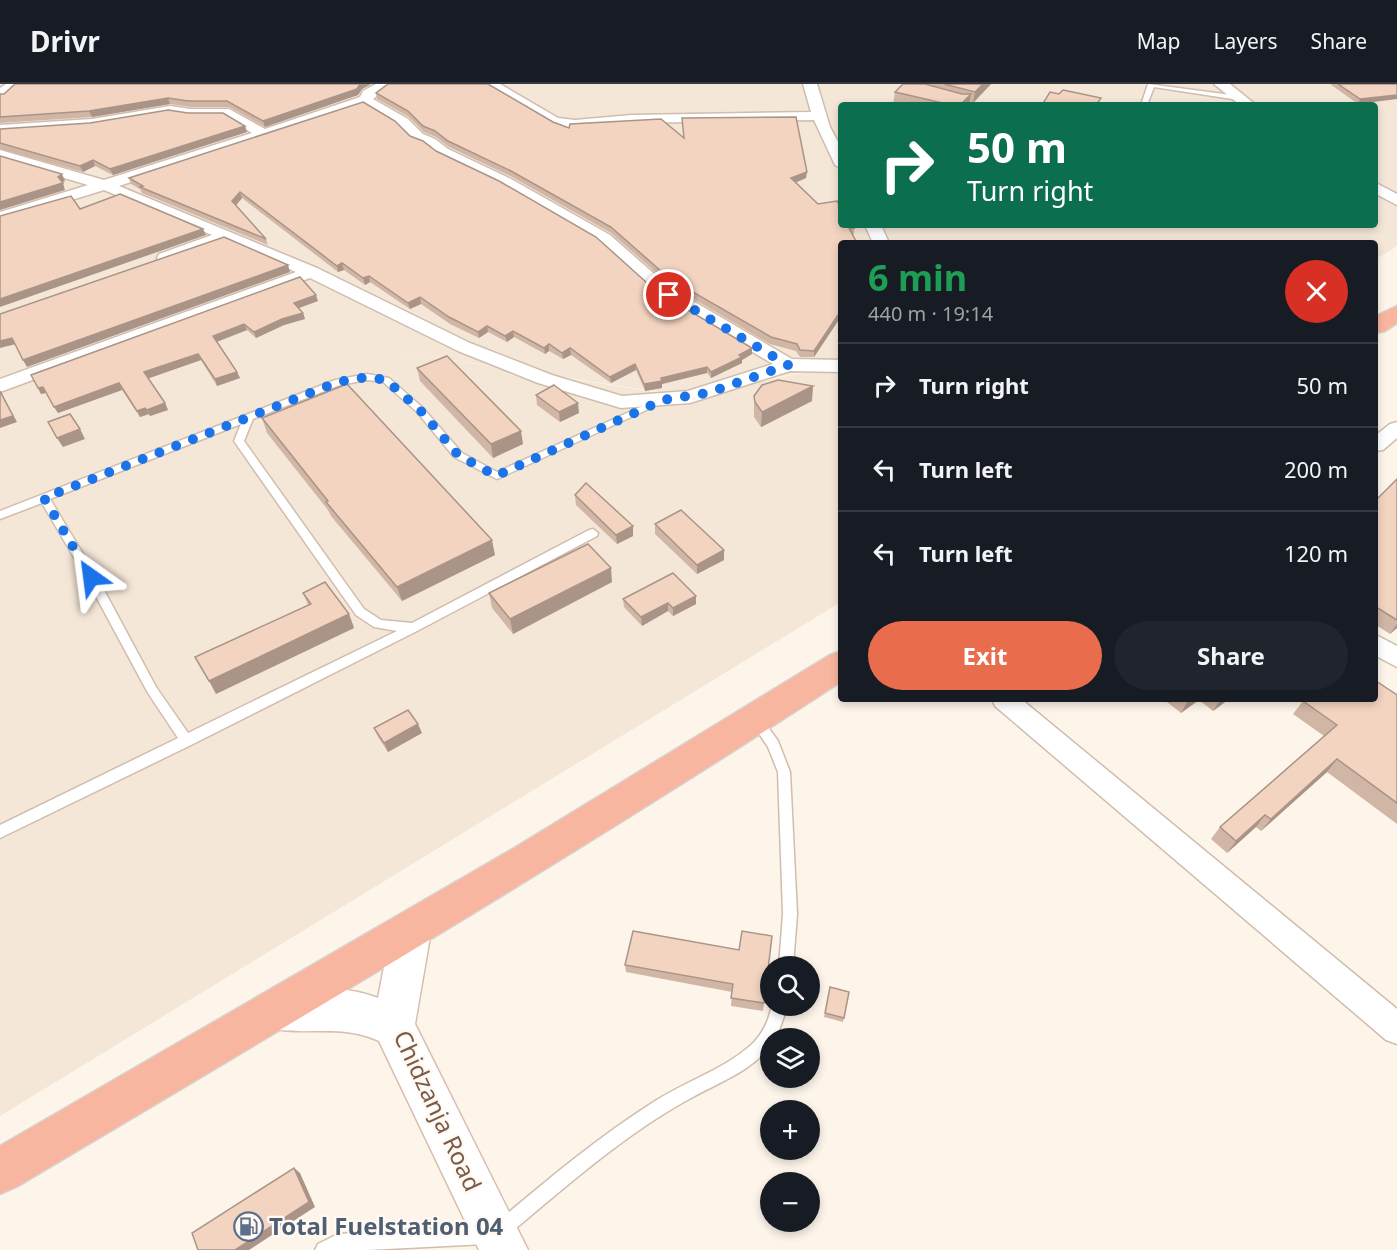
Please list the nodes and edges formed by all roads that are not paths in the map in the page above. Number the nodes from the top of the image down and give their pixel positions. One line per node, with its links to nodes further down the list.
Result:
1 (14, 84): 6 (street)
2 (386, 84): 7 (street)
3 (490, 84): 10 (street)
4 (810, 84): 10 (street)
5 (1221, 84): 8 (street)
6 (0, 95)
7 (366, 100): 12 (street); 24 (street)
8 (1244, 101): 9 (lane)
9 (1145, 102)
10 (819, 116): 14 (street)
11 (0, 129): 12 (street)
12 (263, 134): 15 (street)
13 (0, 154): 15 (street)
14 (838, 156)
15 (103, 185): 18 (street); 19 (street)
16 (1378, 189): 17 (street)
17 (1397, 200)
18 (0, 217)
19 (227, 235): 20 (street); 21 (street)
20 (145, 265)
21 (311, 272): 26 (street); 27 (street)
22 (1397, 312): 23 (highway)
23 (1378, 325)
24 (788, 365): 25 (street); 27 (street)
25 (838, 366)
26 (0, 386)
27 (663, 400): 28 (lane)
28 (249, 416): 31 (lane); 34 (lane)
29 (1397, 428): 30 (street)
30 (1378, 443)
31 (44, 498): 32 (lane); 40 (lane)
32 (0, 515)
33 (593, 533): 34 (lane)
34 (413, 628): 40 (lane)
35 (1378, 645): 36 (street)
36 (1397, 658)
37 (838, 667): 39 (highway)
38 (1008, 702): 47 (street)
39 (756, 720): 42 (highway); 43 (lane)
40 (187, 741): 41 (lane)
41 (0, 832)
42 (411, 931): 44 (highway); 46 (street, Chidzanja Road)
43 (787, 956)
44 (274, 1010): 46 (street); 48 (highway)
45 (778, 1016): 49 (lane)
46 (394, 1026): 49 (street, Chidzanja Road)
47 (1397, 1029)
48 (0, 1171)
49 (500, 1242): 50 (lane)
50 (324, 1250)

